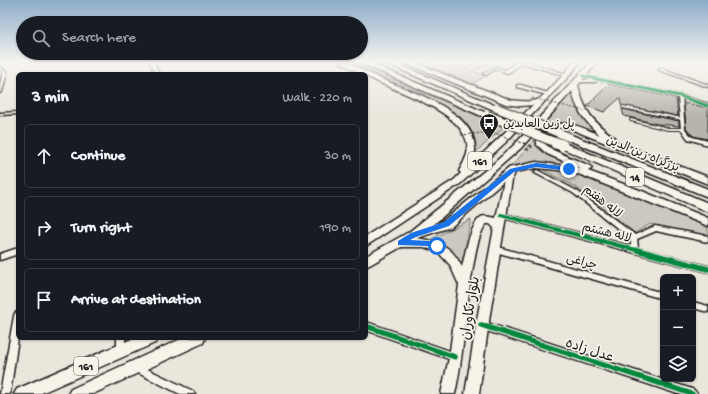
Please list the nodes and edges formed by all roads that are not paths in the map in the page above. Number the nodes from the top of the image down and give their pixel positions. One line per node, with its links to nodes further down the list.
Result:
1 (4, 80): 12 (street)
2 (382, 80): 31 (main road)
3 (405, 80): 34 (highway, بزرگراه زین الدین / 14, bridge)
4 (430, 80): 33 (highway, بزرگراه زین الدین / 14, bridge)
5 (453, 80): 16 (main road)
6 (562, 80): 13 (main road, 161)
7 (692, 80): 11 (street)
8 (578, 81): 9 (street); 9 (street); 24 (main road, 161); 27 (main road)
9 (605, 81): 14 (street)
10 (519, 86): 13 (street)
11 (708, 86)
12 (0, 92)
13 (549, 94): 15 (main road, 161)
14 (680, 96): 17 (street); 22 (street)
15 (536, 100): 16 (main road); 19 (main road, 161)
16 (520, 104): 19 (main road)
17 (708, 106)
18 (623, 107): 22 (lane)
19 (531, 112): 24 (main road); 31 (main road, 161)
20 (16, 113): 21 (street)
21 (0, 114)
22 (682, 119): 25 (street)
23 (631, 120): 25 (lane)
24 (540, 122): 38 (main road, 161)
25 (682, 129): 26 (street)
26 (708, 143)
27 (621, 146): 30 (main road); 32 (main road)
28 (512, 170): 32 (main road); 35 (main road, بلوار تکاوران); 38 (main road)
29 (536, 172): 40 (street, لاله هفتم)
30 (708, 181)
31 (457, 182): 39 (main road, 161)
32 (634, 191): 36 (main road)
33 (708, 193)
34 (708, 208)
35 (502, 215): 37 (main road, بلوار تکاوران); 44 (street, لاله هشتم)
36 (708, 222)
37 (499, 227): 43 (main road, بلوار تکاوران); 49 (main road, بلوار تکاوران)
38 (413, 235): 42 (main road, 161)
39 (368, 238)
40 (634, 238): 41 (street); 44 (street)
41 (708, 239)
42 (400, 243): 47 (main road, 161); 49 (main road)
43 (494, 249): 50 (street, چراغی); 53 (main road, بلوار تکاوران)
44 (635, 250): 48 (street, لاله هشتم)
45 (16, 252): 46 (street)
46 (0, 257)
47 (368, 261)
48 (708, 269)
49 (464, 286): 59 (main road, بلوار تکاوران)
50 (660, 295)
51 (696, 306): 52 (street)
52 (708, 309)
53 (481, 325): 61 (street, عدل زاده); 67 (main road, بلوار تکاوران)
54 (368, 327): 59 (street)
55 (16, 328): 62 (street)
56 (140, 340): 58 (main road, 161)
57 (193, 340): 60 (main road, 161)
58 (121, 344): 63 (main road, 161)
59 (456, 357): 66 (main road, بلوار تکاوران)
60 (134, 366): 64 (main road, 161); 65 (street)
61 (676, 391): 68 (street, عدل زاده)
62 (5, 394)
63 (22, 394)
64 (76, 394)
65 (190, 394)
66 (448, 394)
67 (472, 394)
68 (692, 394)

